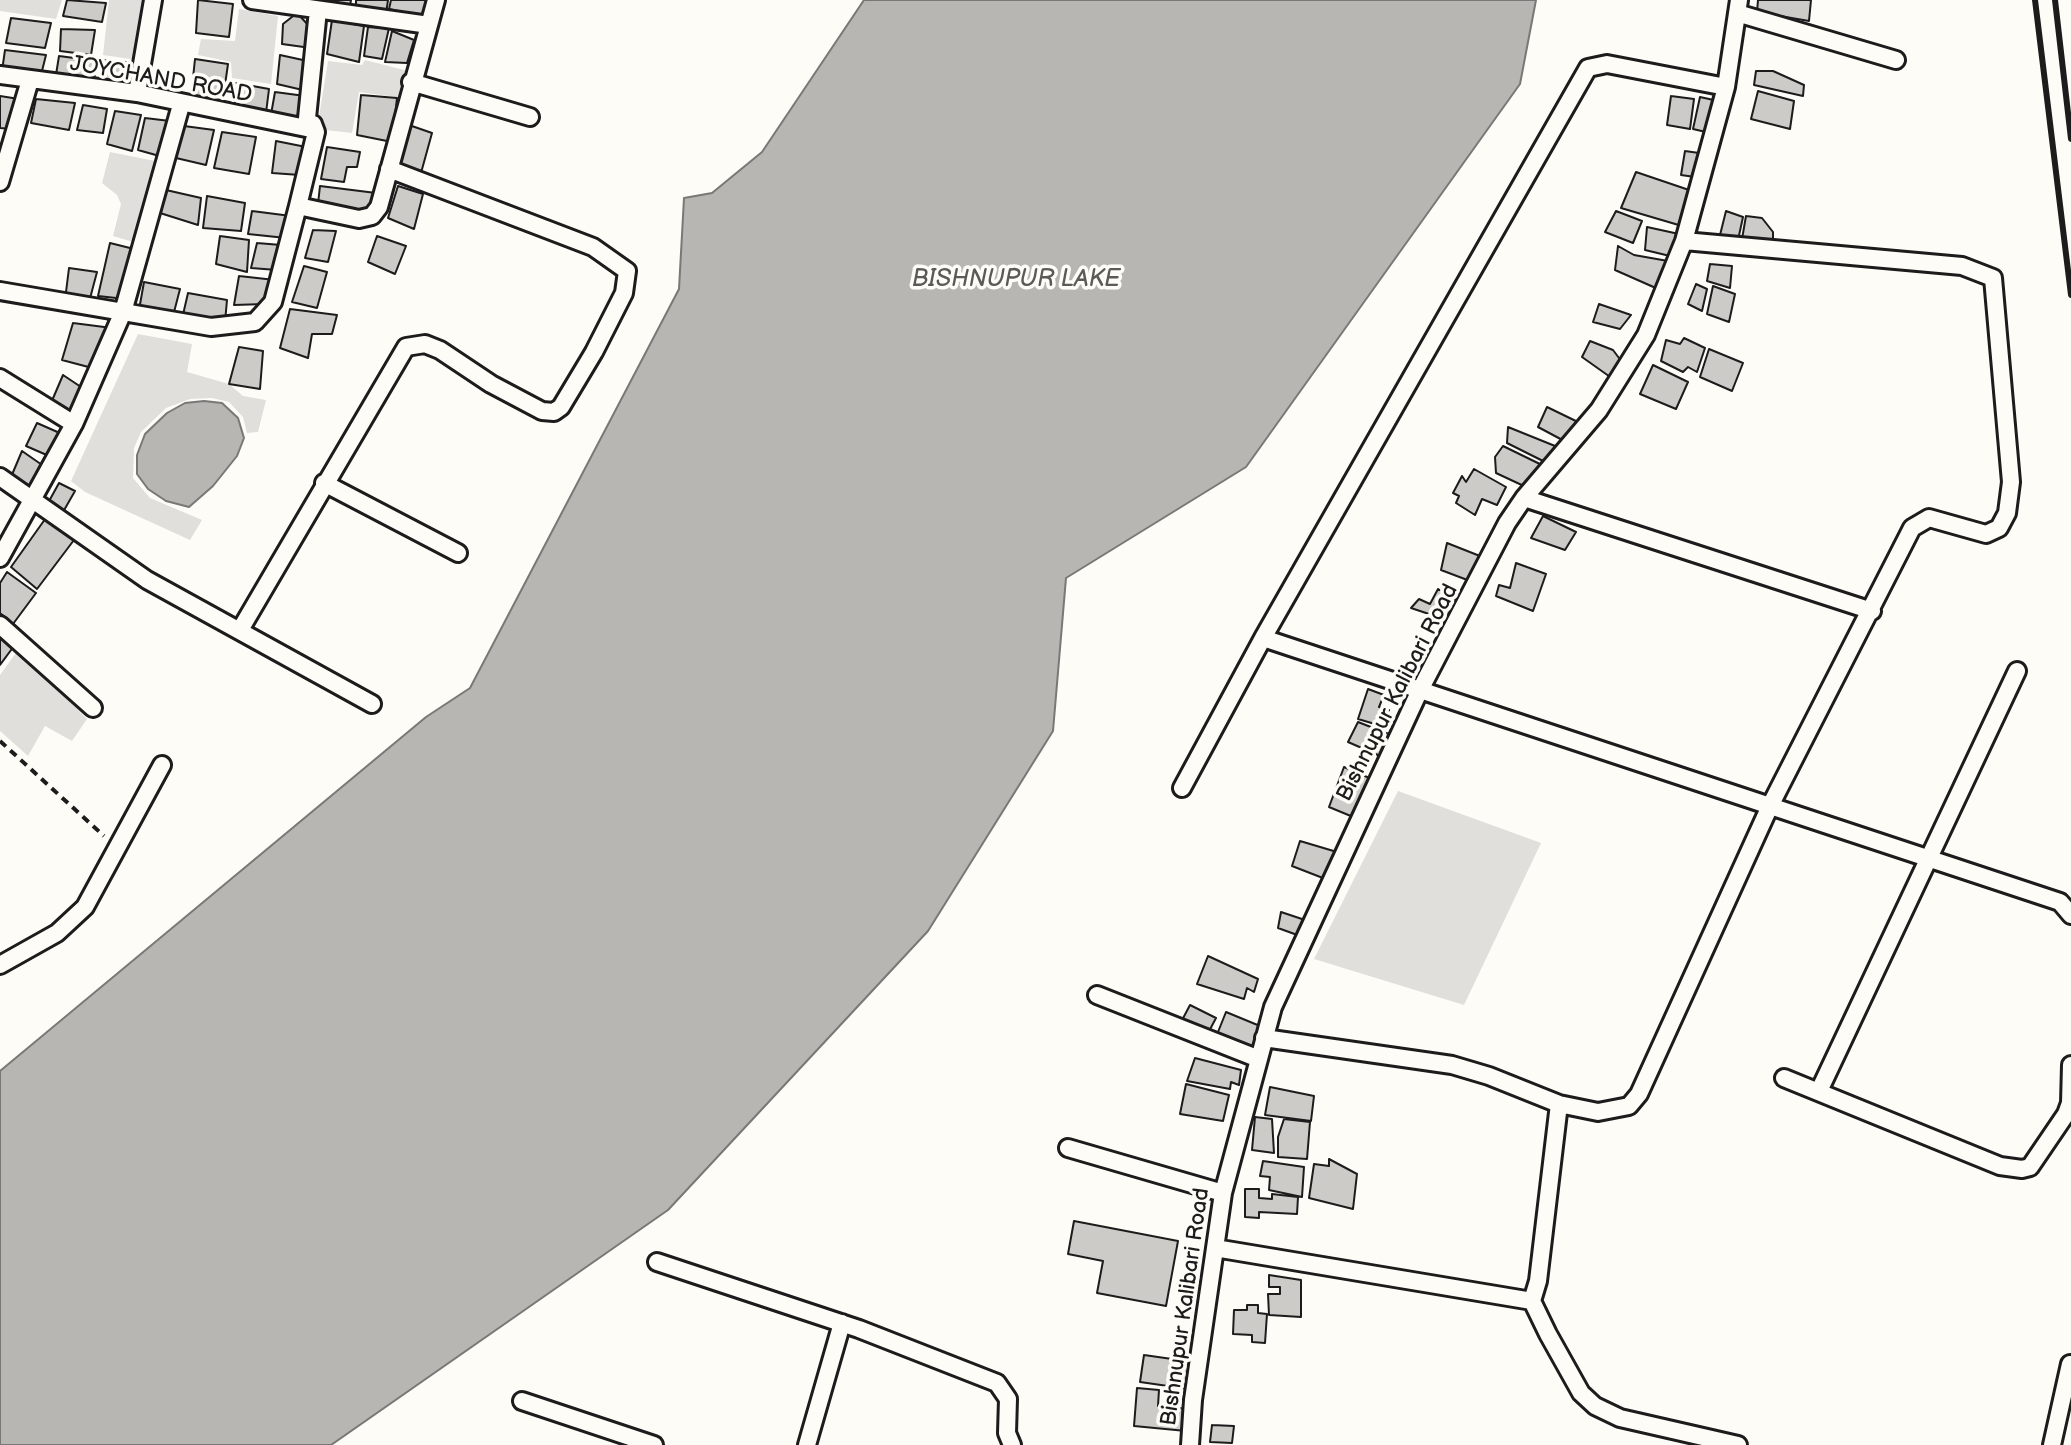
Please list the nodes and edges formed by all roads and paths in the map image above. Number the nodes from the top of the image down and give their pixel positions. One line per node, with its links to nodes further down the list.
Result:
1 (153, 0): 12 (street)
2 (252, 0): 4 (street)
3 (436, 0): 6 (street)
4 (308, 6): 6 (street); 15 (street)
5 (1738, 6): 7 (street); 11 (street, Bishnupur Kalibari Road)
6 (429, 25): 10 (street)
7 (1896, 60)
8 (0, 75): 9 (street, JOYCHAND ROAD)
9 (30, 80): 12 (street, JOYCHAND ROAD); 17 (street)
10 (411, 82): 14 (street); 16 (street)
11 (1726, 87): 19 (street, Bishnupur Kalibari Road); 33 (street)
12 (137, 93): 13 (street, JOYCHAND ROAD)
13 (181, 105): 15 (street, JOYCHAND ROAD); 21 (street)
14 (530, 117)
15 (310, 126): 18 (street)
16 (389, 169): 18 (street); 25 (street)
17 (0, 182)
18 (298, 206): 21 (street)
19 (1684, 241): 27 (street, Bishnupur Kalibari Road); 30 (street)
20 (0, 291): 21 (street)
21 (123, 312): 23 (street)
22 (0, 378): 23 (street)
23 (74, 424): 26 (street)
24 (0, 477): 26 (street)
25 (324, 483): 28 (street); 32 (street)
26 (33, 498): 29 (street); 32 (street)
27 (1524, 498): 30 (street); 35 (street, Bishnupur Kalibari Road)
28 (458, 553)
29 (0, 558)
30 (1872, 611): 41 (street)
31 (0, 625): 37 (street)
32 (240, 630): 36 (street)
33 (1263, 638): 35 (street); 40 (street)
34 (2017, 671): 43 (street)
35 (1419, 692): 41 (street); 47 (street, Bishnupur Kalibari Road)
36 (372, 704)
37 (93, 708)
38 (0, 741): 42 (path)
39 (162, 765): 42 (street)
40 (1182, 788)
41 (1770, 806): 43 (street); 52 (street)
42 (120, 848): 45 (street)
43 (1928, 860): 44 (street); 51 (street)
44 (2071, 915)
45 (0, 965)
46 (1097, 995): 48 (street)
47 (1264, 1038): 48 (street, Bishnupur Kalibari Road); 52 (street)
48 (1259, 1059): 54 (street, Bishnupur Kalibari Road)
49 (2071, 1065): 51 (street)
50 (1784, 1078): 51 (street)
51 (1819, 1091)
52 (1559, 1104): 57 (street)
53 (1068, 1148): 54 (street)
54 (1223, 1193): 55 (street, Bishnupur Kalibari Road)
55 (1215, 1248): 57 (street); 64 (street, Bishnupur Kalibari Road)
56 (657, 1262): 58 (street)
57 (1532, 1301): 65 (street)
58 (842, 1323): 62 (street); 63 (street)
59 (2070, 1364): 66 (street)
60 (522, 1401): 61 (street)
61 (654, 1445)
62 (807, 1445)
63 (1012, 1445)
64 (1190, 1445)
65 (1738, 1445)
66 (2052, 1445)

